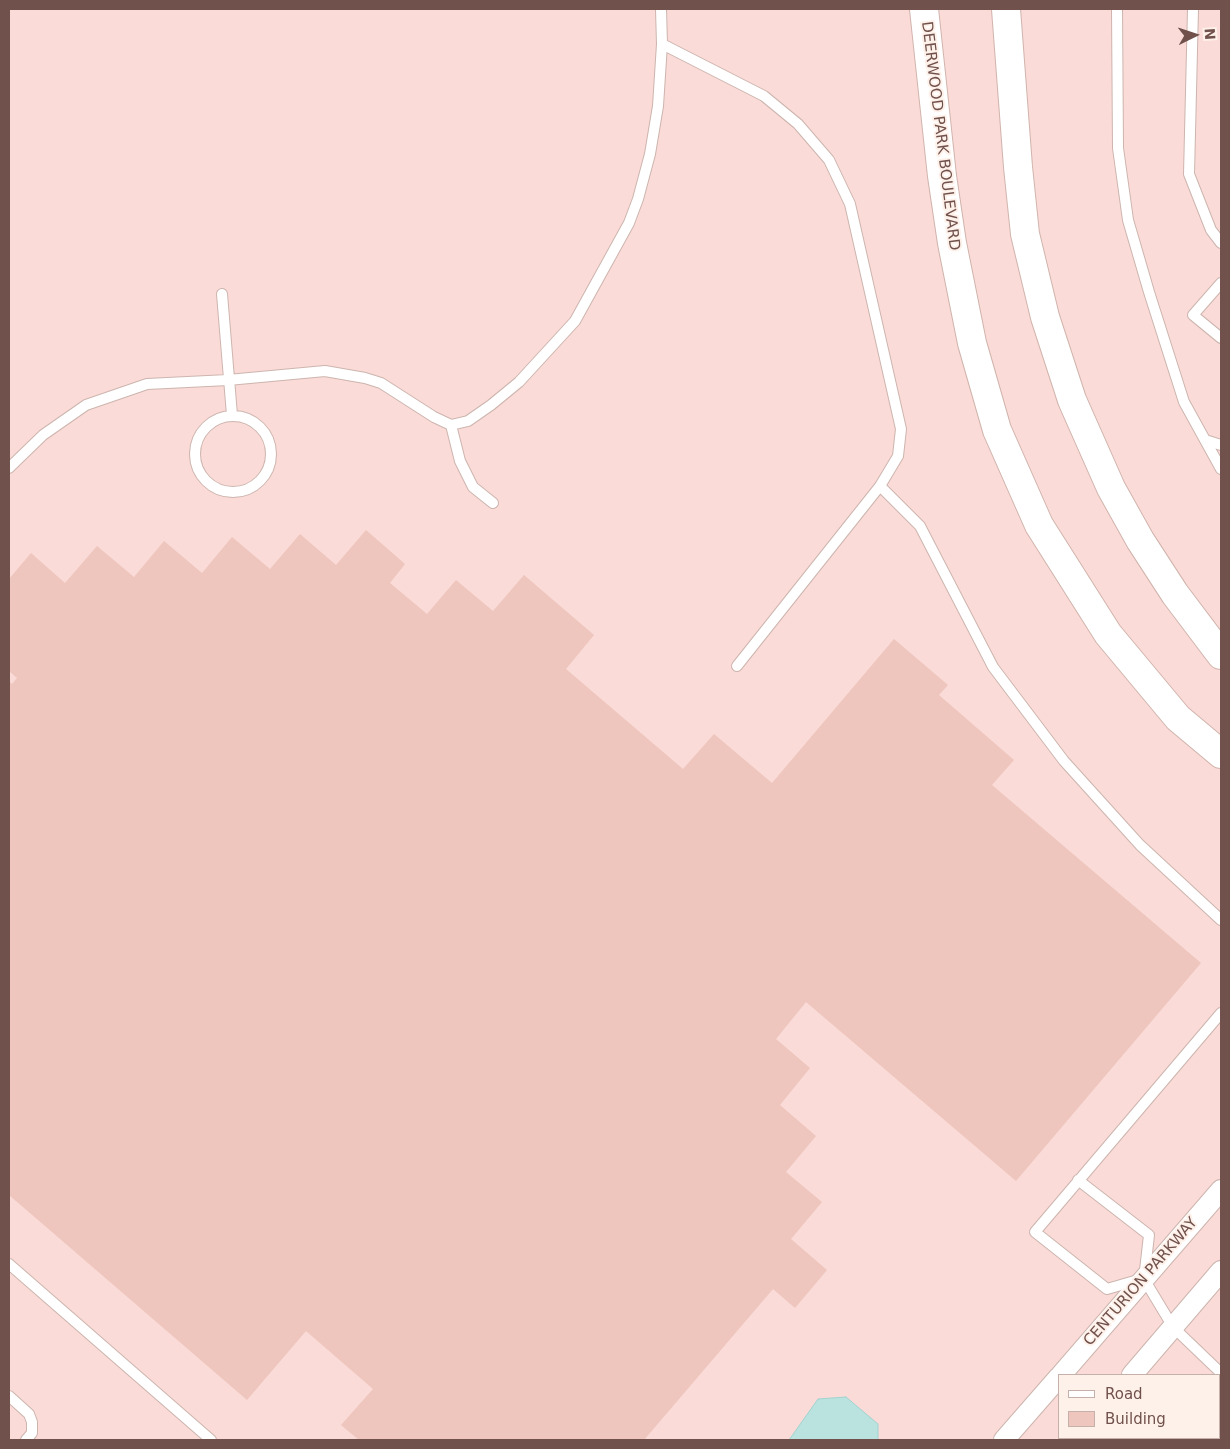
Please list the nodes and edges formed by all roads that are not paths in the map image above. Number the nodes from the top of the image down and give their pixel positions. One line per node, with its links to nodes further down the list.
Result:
1 (661, 9): 6 (lane)
2 (1006, 9): 20 (main road)
3 (1117, 9): 14 (lane)
4 (1193, 9): 7 (lane)
5 (923, 10): 22 (main road, DEERWOOD PARK BOULEVARD)
6 (662, 44): 13 (lane); 18 (lane)
7 (1221, 244)
8 (1221, 283): 10 (lane)
9 (222, 294): 11 (lane)
10 (1221, 338)
11 (228, 380): 12 (lane); 13 (lane); 16 (lane)
12 (232, 415): 12 (lane)
13 (451, 425): 19 (lane)
14 (1205, 440): 15 (lane); 17 (lane)
15 (1221, 444)
16 (9, 468)
17 (1221, 469)
18 (880, 486): 21 (lane); 23 (lane)
19 (493, 503)
20 (1221, 655)
21 (737, 666)
22 (1221, 754)
23 (1221, 920)
24 (1221, 1013): 25 (lane)
25 (1078, 1180): 29 (lane); 29 (lane)
26 (1221, 1190): 29 (street, CENTURION PARKWAY)
27 (9, 1264): 37 (lane)
28 (1221, 1271): 30 (street)
29 (1144, 1279): 30 (lane); 32 (street, CENTURION PARKWAY)
30 (1173, 1327): 31 (lane); 33 (street)
31 (1221, 1373)
32 (1062, 1374)
33 (1133, 1374)
34 (1058, 1378): 38 (street, CENTURION PARKWAY)
35 (9, 1396): 36 (lane)
36 (26, 1440)
37 (211, 1440)
38 (1004, 1440)

